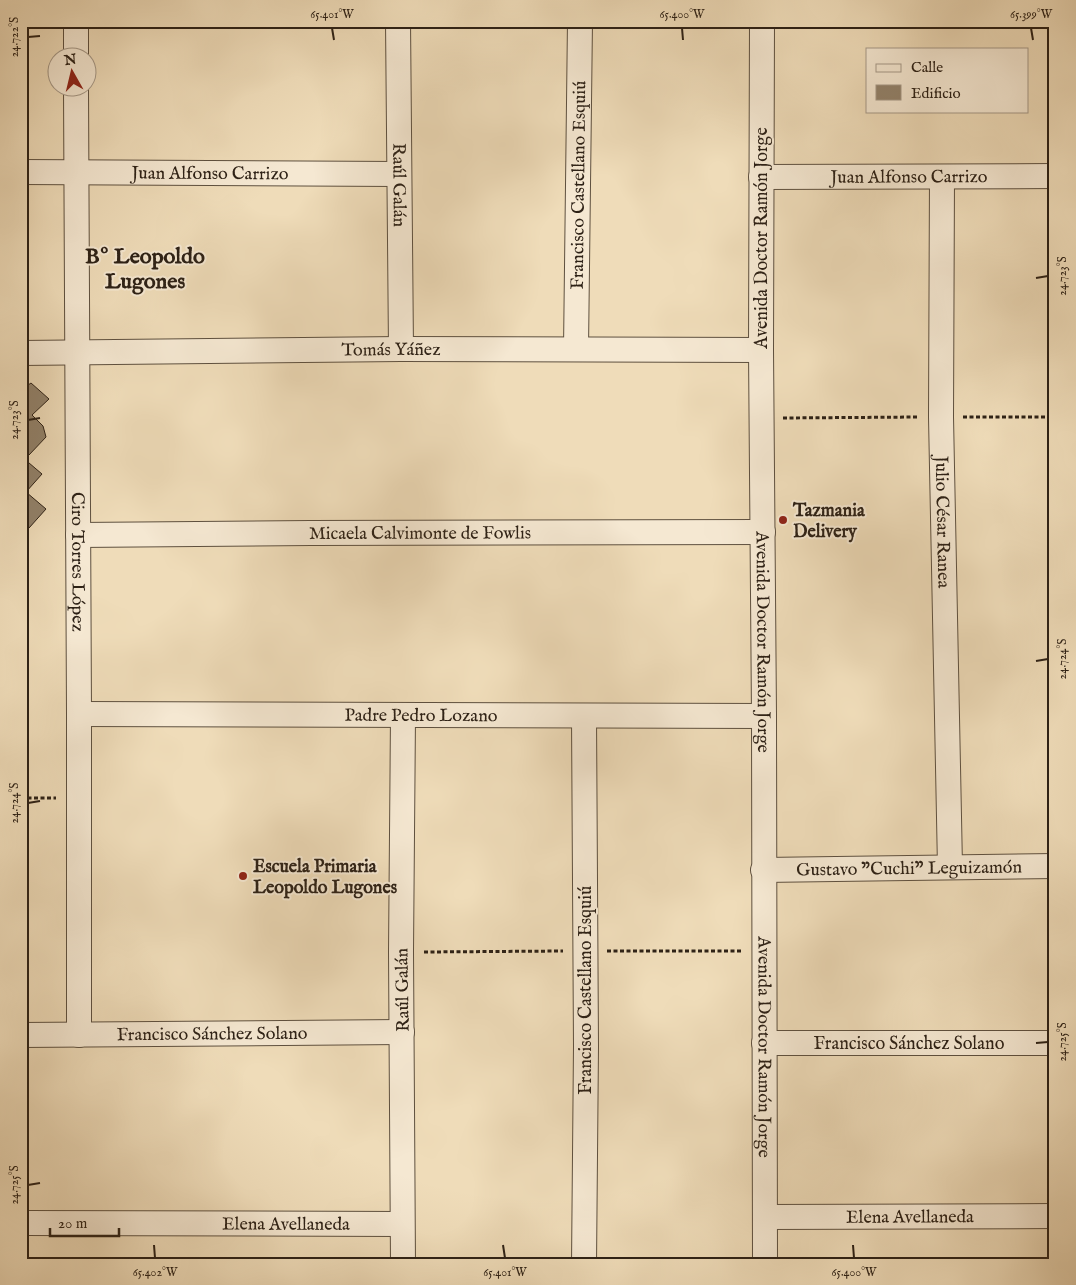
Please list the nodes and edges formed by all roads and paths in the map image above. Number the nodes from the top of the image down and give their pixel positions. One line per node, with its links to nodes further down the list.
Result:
1 (76, 21): 5 (street)
2 (398, 21): 9 (street, Raúl Galán)
3 (580, 21): 14 (street, Francisco Castellano Esquiú)
4 (762, 21): 11 (street, Avenida Doctor Ramón Jorge)
5 (76, 48)
6 (76, 98): 8 (street, Ciro Torres López)
7 (21, 172): 8 (street, Juan Alfonso Carrizo)
8 (76, 172): 9 (street, Juan Alfonso Carrizo); 16 (street, Ciro Torres López)
9 (398, 174): 13 (street, Raúl Galán)
10 (1055, 176): 12 (street, Juan Alfonso Carrizo)
11 (761, 177): 12 (street, Juan Alfonso Carrizo); 15 (street, Avenida Doctor Ramón Jorge)
12 (942, 177): 18 (street, Julio César Ranea)
13 (401, 349): 14 (street, Tomás Yáñez); 16 (street, Tomás Yáñez)
14 (576, 349): 15 (street, Tomás Yáñez)
15 (761, 350): 20 (street, Avenida Doctor Ramón Jorge)
16 (77, 352): 17 (street, Tomás Yáñez); 22 (street, Ciro Torres López)
17 (21, 353)
18 (941, 417): 19 (path); 20 (path); 30 (street, Julio César Ranea)
19 (1055, 417)
20 (762, 418): 21 (street, Avenida Doctor Ramón Jorge)
21 (762, 532): 22 (street, Micaela Calvimonte de Fowlis); 25 (street, Avenida Doctor Ramón Jorge)
22 (78, 535): 23 (street, Ciro Torres López)
23 (79, 714): 24 (street, Padre Pedro Lozano); 28 (street, Ciro Torres López)
24 (403, 716): 26 (street, Padre Pedro Lozano); 32 (street, Raúl Galán)
25 (764, 716): 26 (street, Padre Pedro Lozano); 31 (street, Avenida Doctor Ramón Jorge)
26 (584, 717): 42 (street, Francisco Castellano Esquiú)
27 (21, 798): 28 (path)
28 (79, 798): 34 (street, Ciro Torres López)
29 (1055, 866): 30 (street, Gustavo "Cuchi" Leguizamón)
30 (950, 867): 31 (street, Gustavo "Cuchi" Leguizamón)
31 (763, 870): 35 (street, Avenida Doctor Ramón Jorge)
32 (402, 1032): 34 (street, Francisco Sánchez Solano); 40 (street, Raúl Galán)
33 (21, 1035): 34 (street, Francisco Sánchez Solano)
34 (79, 1035)
35 (764, 1043): 36 (street, Francisco Sánchez Solano); 38 (street, Avenida Doctor Ramón Jorge)
36 (1055, 1043)
37 (1055, 1216): 38 (street, Elena Avellaneda)
38 (764, 1217): 43 (street, Avenida Doctor Ramón Jorge)
39 (21, 1223): 40 (street, Elena Avellaneda)
40 (402, 1224): 41 (street, Raúl Galán)
41 (403, 1264)
42 (584, 1264)
43 (765, 1264)

